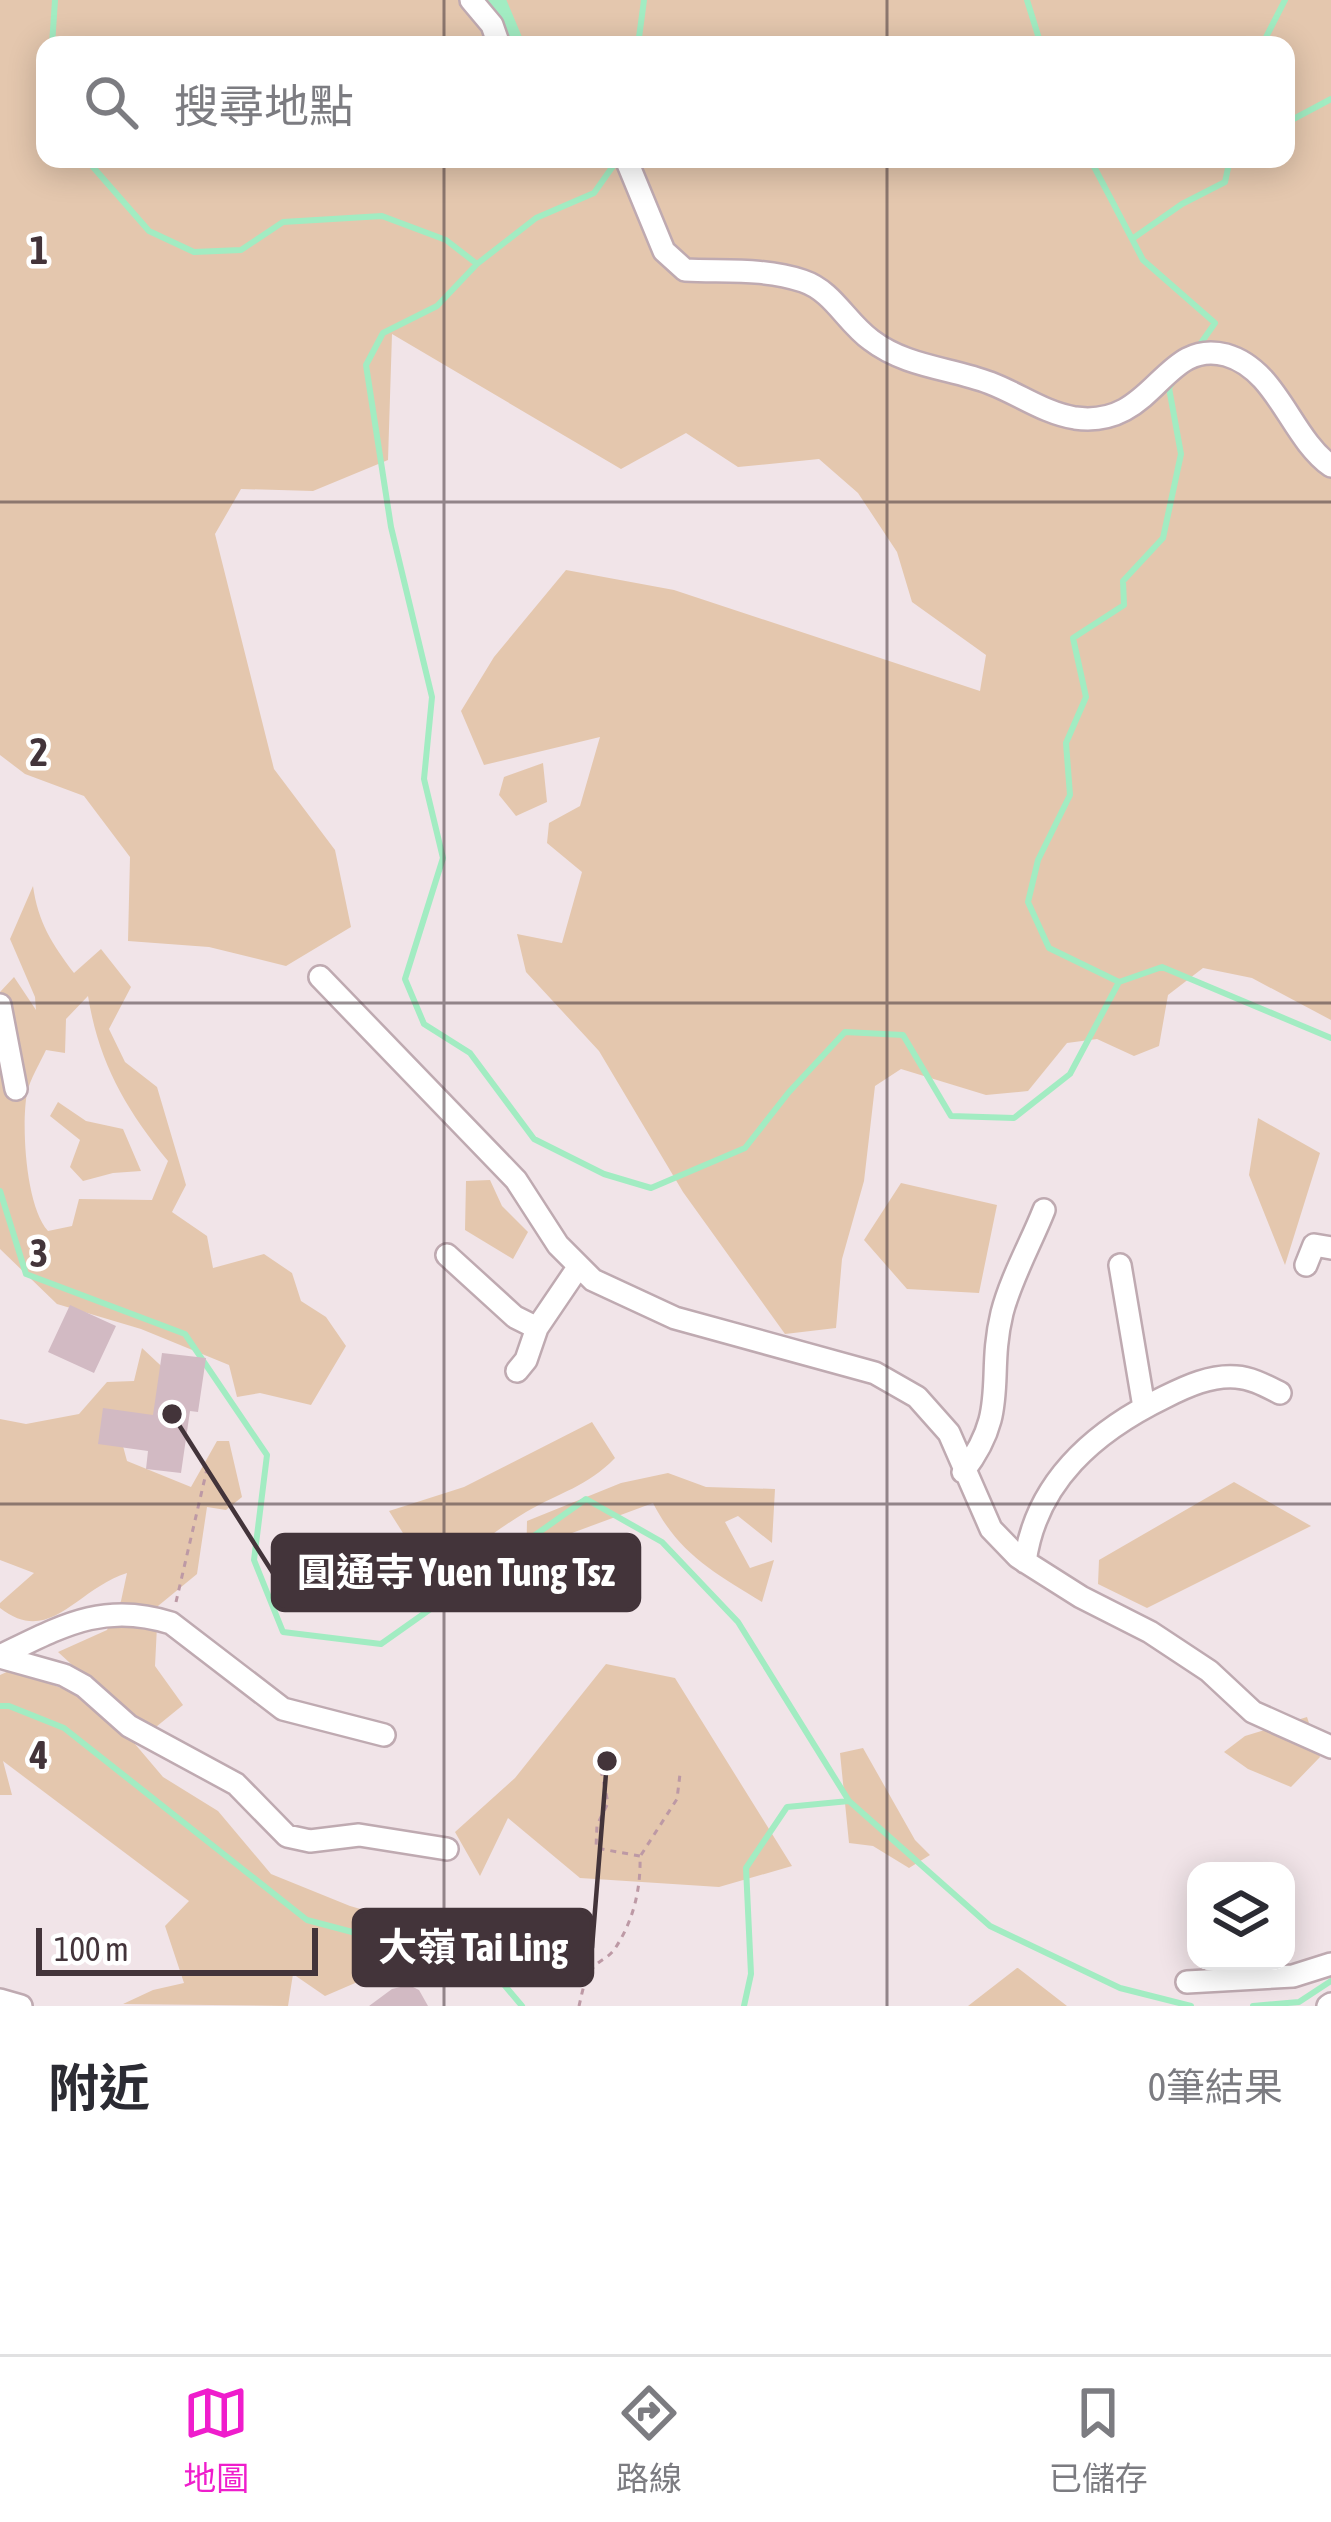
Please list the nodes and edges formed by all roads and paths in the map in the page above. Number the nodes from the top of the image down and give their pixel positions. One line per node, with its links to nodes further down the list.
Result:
1 (471, 0): 2 (street)
2 (496, 36)
3 (630, 168): 4 (street)
4 (1331, 466)
5 (320, 977): 13 (street)
6 (0, 1005): 7 (street)
7 (16, 1089)
8 (1044, 1210): 19 (street)
9 (1331, 1248): 12 (street)
10 (447, 1255): 14 (street)
11 (1120, 1265): 17 (street)
12 (1306, 1265)
13 (579, 1266): 14 (street); 19 (street)
14 (537, 1328): 15 (street)
15 (517, 1372)
16 (1280, 1393): 17 (street)
17 (1144, 1407): 20 (street)
18 (207, 1469): 21 (path)
19 (963, 1472): 20 (street)
20 (1025, 1562): 24 (street)
21 (171, 1623): 22 (street); 23 (street)
22 (0, 1657): 27 (street)
23 (385, 1735)
24 (1331, 1747)
25 (598, 1756): 28 (path)
26 (680, 1774): 28 (path)
27 (447, 1849)
28 (640, 1856): 33 (path)
29 (1331, 1964): 30 (street)
30 (1187, 1982)
31 (0, 2000): 32 (street)
32 (21, 2006)
33 (579, 2006)

